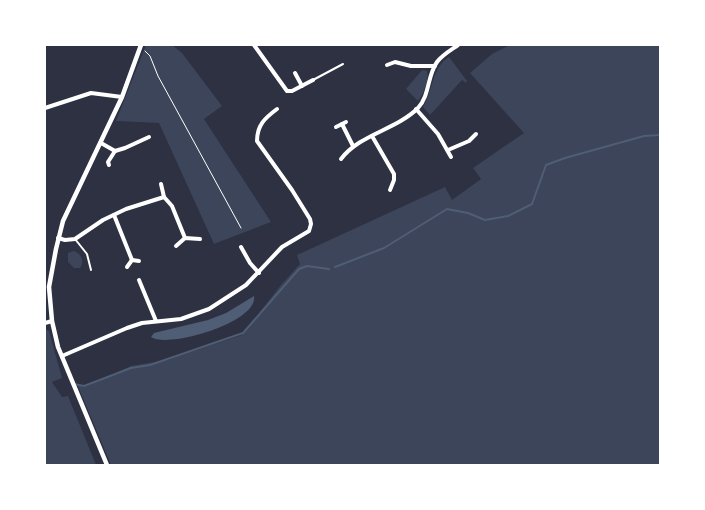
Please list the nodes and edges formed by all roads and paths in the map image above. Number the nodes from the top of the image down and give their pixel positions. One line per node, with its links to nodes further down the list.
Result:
1 (254, 45): 9 (street)
2 (458, 45): 6 (street)
3 (140, 47): 10 (street); 29 (path)
4 (344, 64): 8 (lane)
5 (386, 65): 6 (street)
6 (435, 66): 13 (street)
7 (295, 73): 9 (street)
8 (313, 80): 9 (street)
9 (302, 86)
10 (122, 97): 11 (street); 18 (street)
11 (45, 108)
12 (277, 109): 40 (street)
13 (416, 109): 17 (street); 20 (street)
14 (336, 127): 19 (street)
15 (476, 134): 20 (street)
16 (149, 136): 21 (street)
17 (372, 136): 19 (street); 26 (street)
18 (101, 143): 21 (street); 30 (street)
19 (353, 146): 23 (street)
20 (448, 150): 22 (street)
21 (115, 151): 24 (street)
22 (451, 157)
23 (341, 159)
24 (109, 165)
25 (161, 184): 27 (street)
26 (390, 190)
27 (164, 197): 28 (street); 31 (street)
28 (114, 215): 32 (street); 36 (street)
29 (241, 228)
30 (58, 238): 32 (street); 42 (street)
31 (185, 238): 33 (street); 34 (street)
32 (76, 239): 39 (lane)
33 (200, 239)
34 (176, 246)
35 (241, 247): 40 (street)
36 (132, 260): 37 (street); 38 (street)
37 (139, 261)
38 (127, 267)
39 (90, 270)
40 (259, 273): 43 (street)
41 (138, 280): 43 (street)
42 (52, 321): 44 (street); 45 (street)
43 (156, 321): 45 (street)
44 (45, 323)
45 (62, 356): 46 (street)
46 (107, 465)

